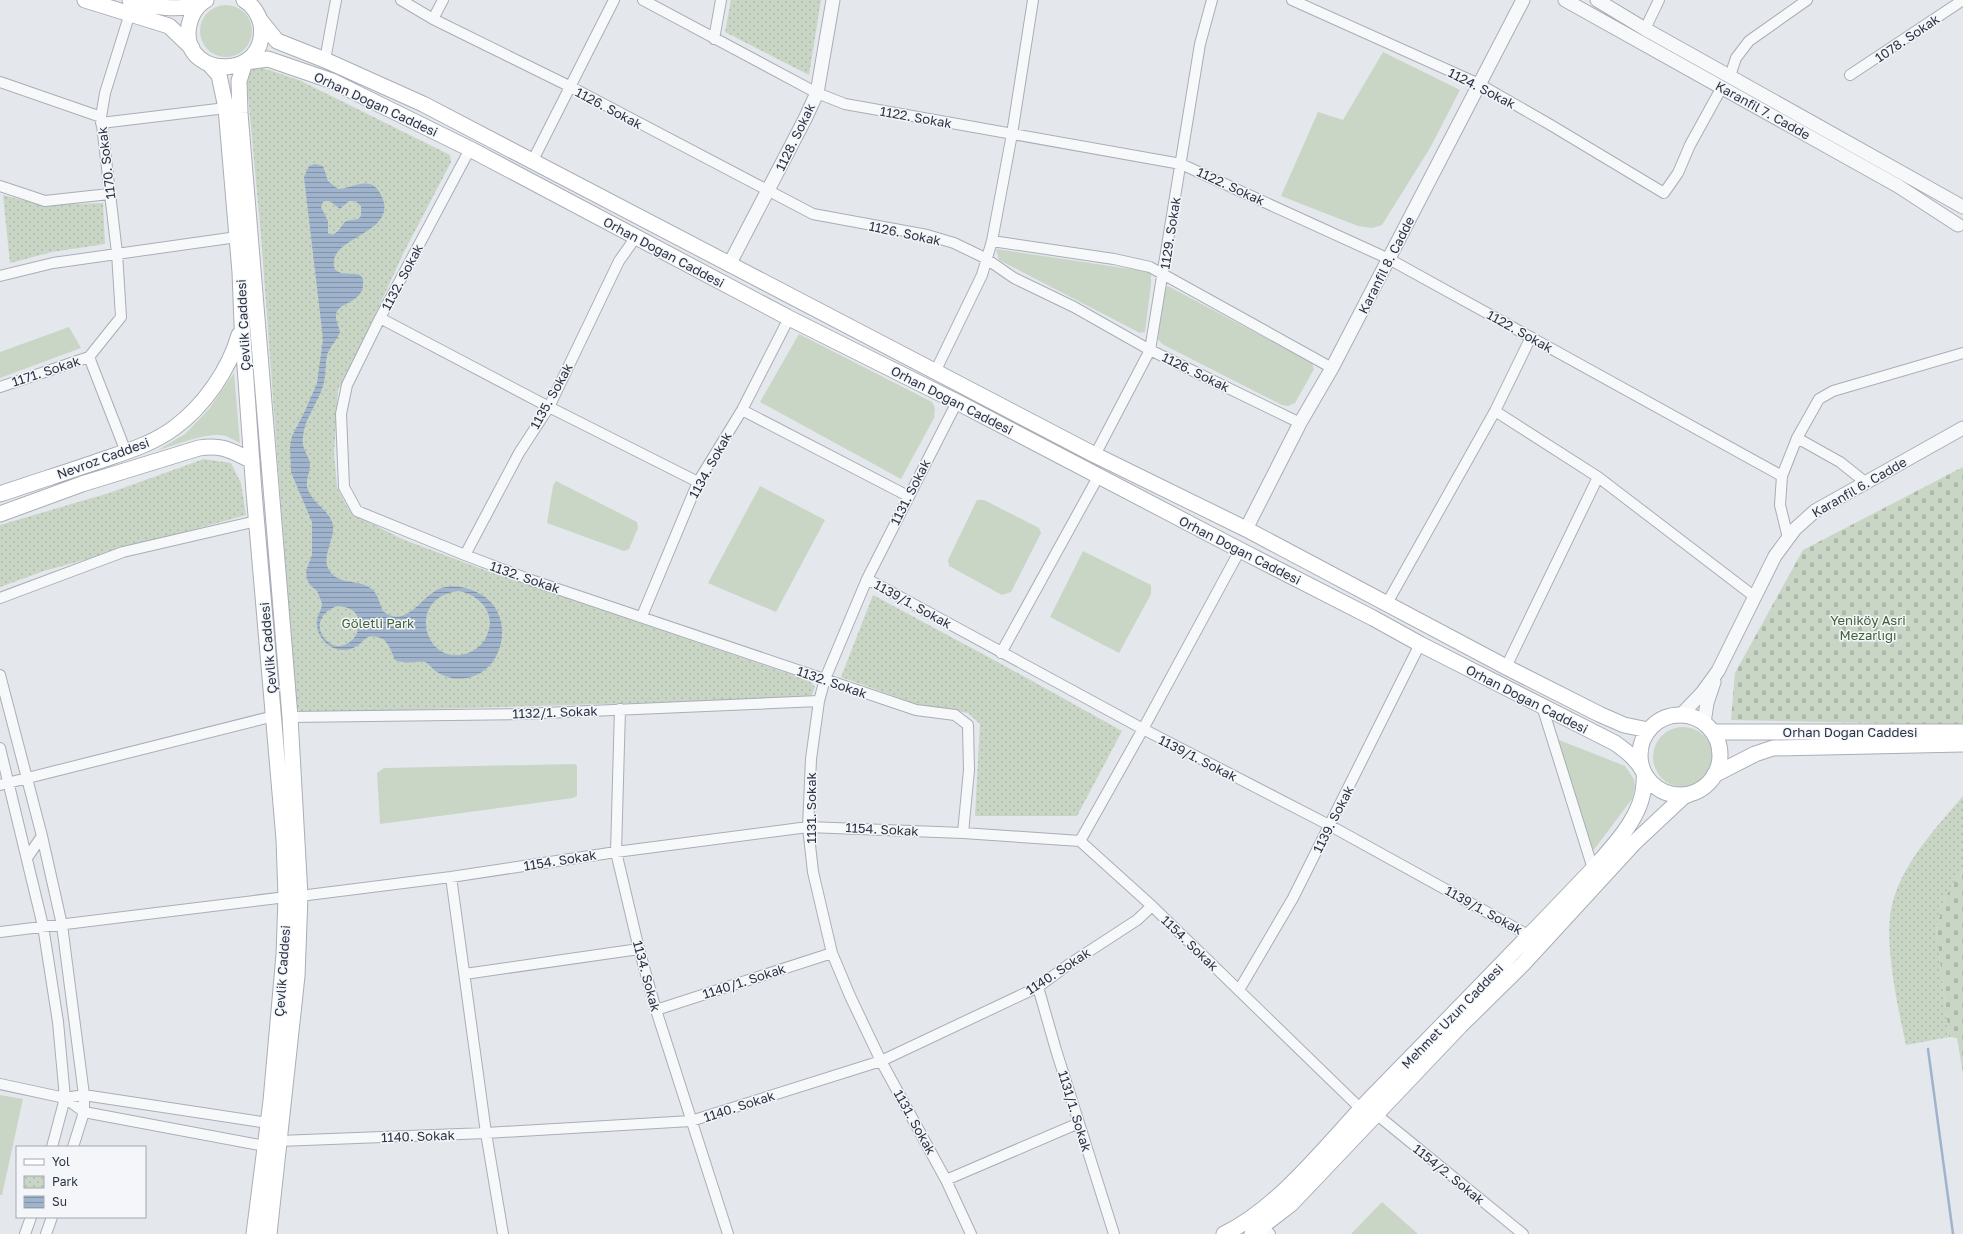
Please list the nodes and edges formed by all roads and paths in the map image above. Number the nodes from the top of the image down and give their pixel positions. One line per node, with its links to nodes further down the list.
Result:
1 (85, 0): 21 (main road)
2 (245, 0): 23 (main road)
3 (336, 0): 27 (street)
4 (401, 0): 22 (street, 1126. Sokak)
5 (443, 0): 22 (street)
6 (614, 0): 34 (street, 1126. Sokak)
7 (643, 0): 25 (street, 1122. Sokak)
8 (721, 0): 25 (street)
9 (833, 0): 36 (street, 1128. Sokak)
10 (1033, 0): 39 (street)
11 (1212, 0): 42 (street, 1129. Sokak)
12 (1292, 0): 33 (street, 1124. Sokak)
13 (1523, 0): 33 (street, Karanfil 8. Cadde)
14 (1565, 0): 35 (street, Karanfil 7. Cadde)
15 (1597, 0): 24 (street, Karanfil 7. Cadde)
16 (1659, 0): 24 (street)
17 (1807, 0): 20 (street)
18 (1963, 0): 30 (street, 1078. Sokak)
19 (203, 1): 21 (main road); 26 (main road)
20 (1794, 4): 31 (street)
21 (130, 7): 26 (main road); 38 (street, 1170. Sokak)
22 (434, 19): 34 (street, 1126. Sokak)
23 (260, 20): 27 (main road); 28 (main road)
24 (1644, 29): 31 (street, Karanfil 7. Cadde)
25 (714, 39): 36 (street, 1122. Sokak)
26 (192, 48): 29 (main road, Çevlik Caddesi)
27 (326, 60): 41 (main road)
28 (245, 62): 29 (main road, Orhan Doğan Caddesi); 40 (main road, Orhan Doğan Caddesi); 108 (main road, Çevlik Caddesi)
29 (210, 65): 37 (main road, Çevlik Caddesi)
30 (1850, 75)
31 (1730, 76): 46 (street, Karanfil 7. Cadde)
32 (0, 82): 38 (street)
33 (1479, 84): 35 (street, 1124. Sokak); 54 (street, Karanfil 8. Cadde)
34 (570, 87): 41 (street, 1126. Sokak); 44 (street, 1126. Sokak)
35 (1722, 87): 48 (street, Karanfil 7. Cadde)
36 (817, 93): 39 (street, 1122. Sokak); 44 (street, 1128. Sokak)
37 (226, 108): 38 (street); 49 (main road, Çevlik Caddesi)
38 (101, 120): 45 (street, 1170. Sokak)
39 (1012, 134): 42 (street, 1122. Sokak); 51 (street)
40 (470, 149): 50 (main road, Orhan Doğan Caddesi); 59 (street, 1132. Sokak)
41 (532, 162): 55 (main road)
42 (1181, 164): 54 (street, 1122. Sokak); 56 (street, 1129. Sokak)
43 (0, 186): 45 (street)
44 (768, 190): 53 (street, 1126. Sokak); 55 (street, 1128. Sokak)
45 (109, 194): 52 (street, 1170. Sokak)
46 (1963, 207)
47 (1963, 212): 48 (street)
48 (1961, 229)
49 (237, 237): 52 (street); 61 (main road, Çevlik Caddesi)
50 (636, 237): 60 (main road, Orhan Doğan Caddesi); 70 (street, 1135. Sokak)
51 (992, 241): 53 (street); 56 (street)
52 (117, 253): 57 (street); 58 (street, 1170. Sokak)
53 (986, 258): 63 (street, 1126. Sokak); 67 (street)
54 (1389, 259): 62 (street, 1122. Sokak); 66 (street, Karanfil 8. Cadde)
55 (729, 265): 67 (main road)
56 (1163, 275): 63 (street, 1129. Sokak); 66 (street)
57 (0, 276)
58 (121, 317): 65 (street, 1171. Sokak)
59 (380, 318): 70 (street); 91 (street, 1132. Sokak)
60 (789, 318): 69 (main road, Orhan Doğan Caddesi); 71 (street, 1134. Sokak)
61 (242, 324): 76 (main road, Nevroz Caddesi); 78 (main road, Çevlik Caddesi)
62 (1531, 337): 72 (street); 79 (street, 1122. Sokak)
63 (1150, 350): 73 (street, 1126. Sokak); 77 (street, 1129. Sokak)
64 (1963, 353): 75 (street)
65 (89, 357): 68 (street, 1171. Sokak); 76 (street)
66 (1332, 368): 73 (street, Karanfil 8. Cadde)
67 (935, 372): 77 (main road)
68 (0, 387)
69 (957, 402): 80 (main road, Orhan Doğan Caddesi); 85 (street, 1131. Sokak)
70 (549, 407): 82 (street); 91 (street, 1135. Sokak)
71 (742, 410): 82 (street, 1134. Sokak); 85 (street)
72 (1495, 411): 81 (street); 95 (street)
73 (1300, 423): 88 (street, Karanfil 8. Cadde)
74 (1963, 428): 83 (street, Karanfil 6. Cadde)
75 (1797, 438): 79 (street); 83 (street)
76 (126, 452): 84 (main road, Nevroz Caddesi)
77 (1095, 455): 88 (main road)
78 (252, 461): 86 (main road, Nevroz Caddesi); 87 (main road, Çevlik Caddesi)
79 (1782, 476): 89 (street)
80 (1098, 477): 90 (main road, Orhan Doğan Caddesi); 98 (street)
81 (1598, 477): 93 (street); 99 (street)
82 (698, 482): 96 (street, 1134. Sokak)
83 (1865, 482): 89 (street, Karanfil 6. Cadde)
84 (0, 494)
85 (908, 496): 92 (street, 1131. Sokak)
86 (0, 514)
87 (256, 521): 94 (street); 107 (main road, Çevlik Caddesi)
88 (1246, 529): 95 (main road)
89 (1788, 538): 93 (street, Karanfil 6. Cadde)
90 (1240, 550): 97 (main road, Orhan Doğan Caddesi); 110 (street)
91 (465, 555): 96 (street, 1132. Sokak)
92 (867, 579): 98 (street, 1139/1. Sokak); 101 (street, 1131. Sokak)
93 (1755, 597): 100 (street, Karanfil 6. Cadde)
94 (0, 598)
95 (1386, 605): 99 (main road)
96 (642, 616): 101 (street, 1132. Sokak)
97 (1420, 644): 104 (main road, Orhan Doğan Caddesi); 120 (street, 1139. Sokak)
98 (1001, 653): 110 (street, 1139/1. Sokak)
99 (1506, 667): 111 (main road)
100 (1718, 671): 106 (street); 109 (street)
101 (824, 679): 103 (street, 1131. Sokak); 122 (street, 1132. Sokak)
102 (1, 682): 117 (street)
103 (819, 701): 105 (street, 1132/1. Sokak); 121 (street, 1131. Sokak)
104 (1542, 706): 115 (main road, Orhan Doğan Caddesi); 127 (street)
105 (620, 709): 108 (street, 1132/1. Sokak); 125 (street, 1134. Sokak)
106 (1681, 715): 109 (main road); 111 (main road)
107 (274, 716): 117 (street); 129 (main road, Çevlik Caddesi)
108 (290, 717): 129 (main road, Çevlik Caddesi)
109 (1708, 727): 112 (main road, Orhan Doğan Caddesi); 116 (main road)
110 (1143, 730): 120 (street, 1139/1. Sokak); 124 (street)
111 (1648, 730): 115 (main road)
112 (1963, 732)
113 (1963, 744): 116 (main road)
114 (0, 748): 118 (street)
115 (1644, 772): 119 (main road); 127 (main road, Mehmet Uzun Caddesi)
116 (1714, 775): 119 (main road)
117 (26, 778): 118 (street); 123 (street)
118 (4, 784): 126 (street)
119 (1692, 793): 150 (main road)
120 (1329, 825): 134 (street, 1139/1. Sokak); 139 (street, 1139. Sokak)
121 (808, 827): 122 (street, 1154. Sokak); 125 (street, 1154. Sokak); 136 (street, 1131. Sokak)
122 (963, 833): 124 (street, 1154. Sokak)
123 (42, 836): 126 (street); 131 (street)
124 (1080, 841): 130 (street, 1154. Sokak)
125 (616, 852): 128 (street, 1154. Sokak); 135 (street, 1134. Sokak)
126 (27, 858): 132 (street)
127 (1593, 869): 134 (main road, Mehmet Uzun Caddesi)
128 (451, 877): 129 (street, 1154. Sokak); 137 (street)
129 (293, 896): 131 (street, 1154. Sokak); 152 (main road, Çevlik Caddesi); 156 (main road, Çevlik Caddesi)
130 (1152, 906): 138 (street, 1140. Sokak); 139 (street, 1154. Sokak)
131 (62, 925): 132 (street, 1154. Sokak); 140 (street)
132 (44, 926): 133 (street, 1154. Sokak); 142 (street)
133 (0, 932)
134 (1530, 936): 148 (main road, Mehmet Uzun Caddesi)
135 (639, 949): 137 (street); 141 (street, 1134. Sokak)
136 (832, 953): 141 (street, 1140/1. Sokak); 143 (street, 1131. Sokak)
137 (465, 974): 155 (street)
138 (1038, 987): 143 (street, 1140. Sokak); 153 (street, 1131/1. Sokak)
139 (1239, 990): 148 (street, 1154. Sokak)
140 (72, 1006): 142 (street); 145 (street)
141 (656, 1010): 151 (street, 1134. Sokak)
142 (58, 1022): 146 (street)
143 (881, 1061): 151 (street, 1140. Sokak); 159 (street, 1131. Sokak)
144 (0, 1084): 146 (street)
145 (84, 1095): 146 (street); 147 (street); 149 (street)
146 (65, 1098): 149 (street); 157 (street)
147 (169, 1109): 152 (street); 154 (street)
148 (1361, 1109): 171 (main road, Mehmet Uzun Caddesi)
149 (84, 1112): 154 (street, 1140. Sokak); 158 (street)
150 (1376, 1114): 162 (main road); 172 (street, 1154/2. Sokak)
151 (691, 1121): 155 (street, 1140. Sokak); 168 (street, 1134. Sokak)
152 (268, 1123): 156 (main road, Çevlik Caddesi)
153 (1079, 1123): 159 (street); 170 (street, 1131/1. Sokak)
154 (177, 1129): 156 (street, 1140. Sokak)
155 (486, 1133): 156 (street, 1140. Sokak); 167 (street)
156 (272, 1143): 165 (main road, Çevlik Caddesi); 166 (main road, Çevlik Caddesi)
157 (52, 1146)
158 (73, 1146)
159 (946, 1180): 169 (street, 1131. Sokak)
160 (31, 1218): 163 (street)
161 (52, 1218): 164 (street)
162 (1262, 1231)
163 (25, 1234)
164 (46, 1234)
165 (254, 1234)
166 (269, 1234)
167 (503, 1234)
168 (728, 1234)
169 (971, 1234)
170 (1114, 1234)
171 (1224, 1234)
172 (1523, 1234)

